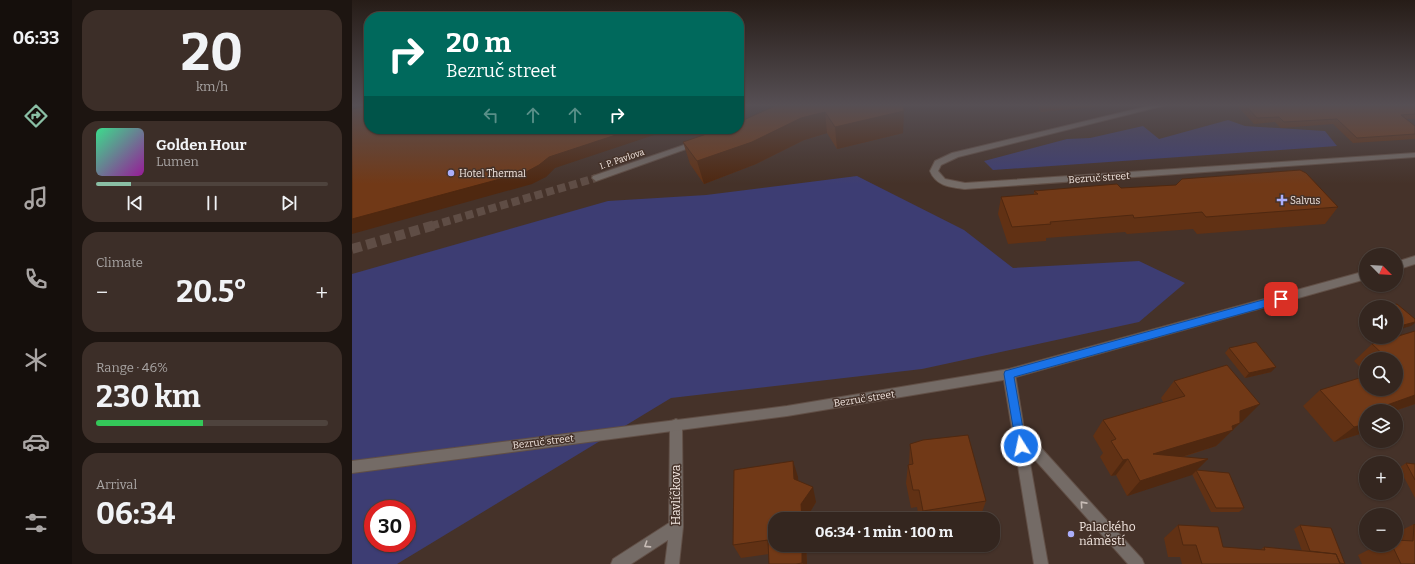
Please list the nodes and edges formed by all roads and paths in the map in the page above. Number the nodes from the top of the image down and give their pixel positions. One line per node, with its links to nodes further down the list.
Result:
1 (1053, 131): 3 (street, Bezruč street)
2 (701, 143): 4 (street, I. P. Pavlova)
3 (1415, 155)
4 (596, 178)
5 (1415, 260): 6 (street)
6 (1403, 264)
7 (1359, 277): 8 (street, Bezruč street)
8 (1009, 374): 9 (street, Bezruč street); 10 (street)
9 (676, 425): 11 (street, Bezruč street); 12 (street, Havlíčkova)
10 (1018, 432): 15 (street); 16 (street, one-way to 10)
11 (352, 467)
12 (676, 527): 13 (street, one-way to 13); 14 (street, Havlíčkova)
13 (618, 564)
14 (672, 564)
15 (1041, 564)
16 (1138, 564)

